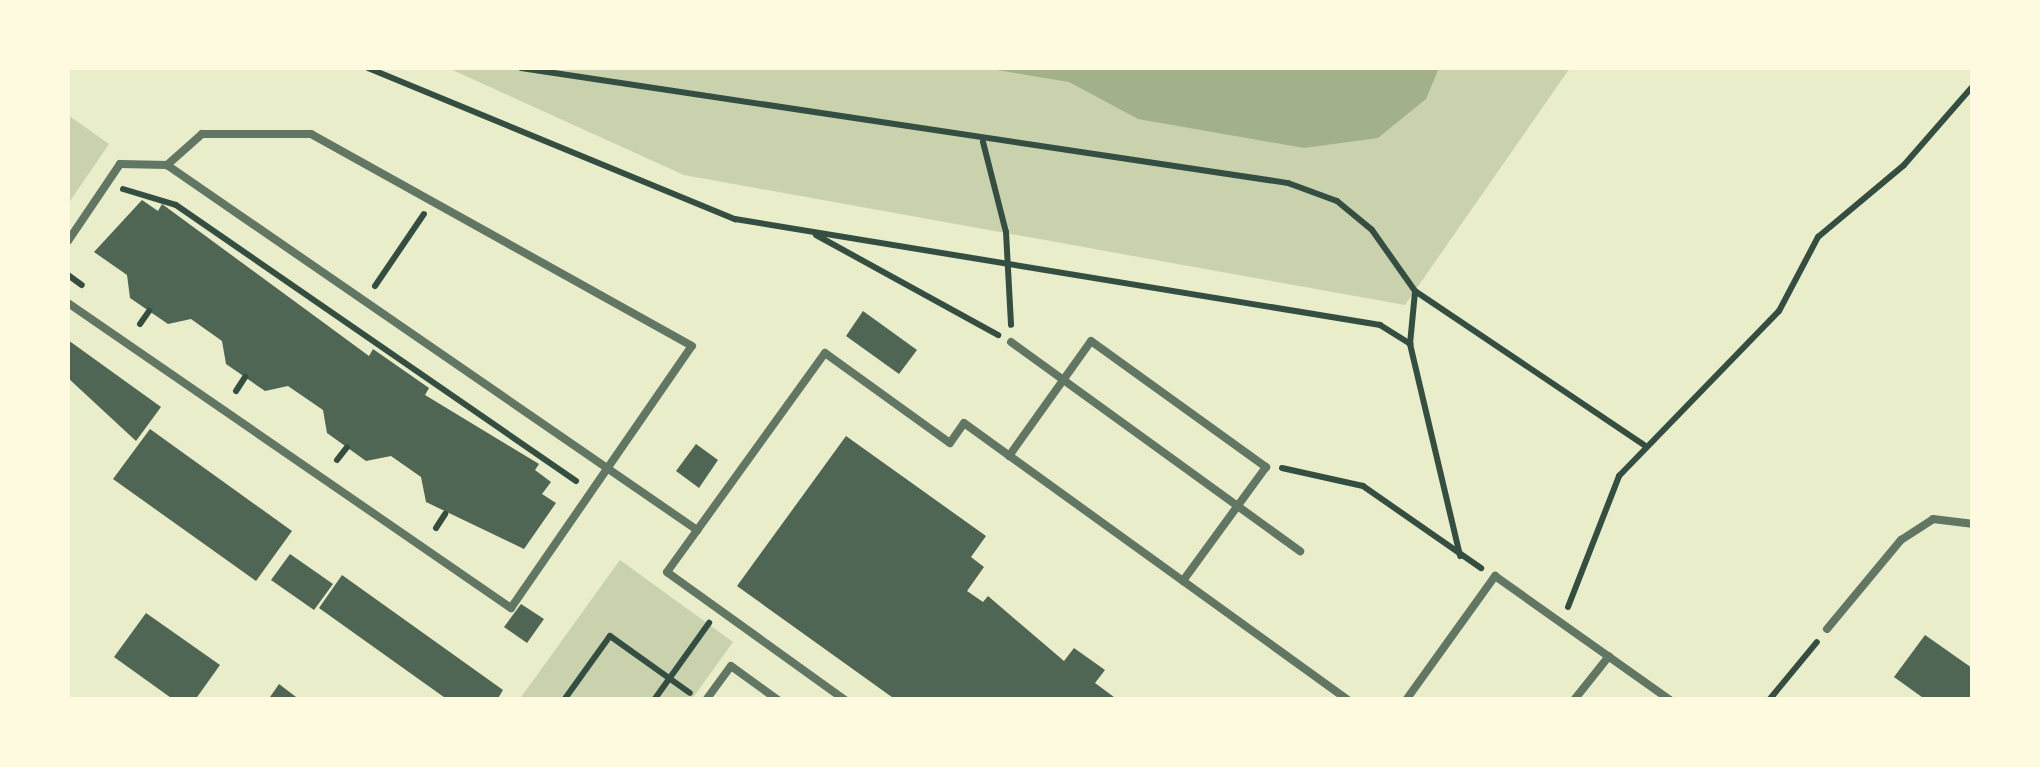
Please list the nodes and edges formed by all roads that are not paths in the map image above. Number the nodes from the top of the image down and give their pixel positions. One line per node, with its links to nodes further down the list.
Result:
1 (167, 165): 2 (lane); 7 (lane); 7 (lane)
2 (68, 241)
3 (68, 303): 7 (lane)
4 (1011, 342): 5 (lane)
5 (1063, 380): 6 (lane); 8 (lane); 8 (lane)
6 (1009, 456): 10 (lane); 12 (lane)
7 (608, 468): 10 (lane)
8 (1238, 506): 11 (lane); 12 (lane)
9 (1972, 524): 13 (lane)
10 (697, 530): 17 (lane)
11 (1300, 551)
12 (1183, 581): 18 (lane)
13 (1827, 629)
14 (1609, 656): 19 (lane); 20 (lane); 21 (lane)
15 (703, 700): 16 (lane)
16 (778, 700)
17 (845, 700)
18 (1348, 700)
19 (1406, 700)
20 (1574, 700)
21 (1670, 700)

